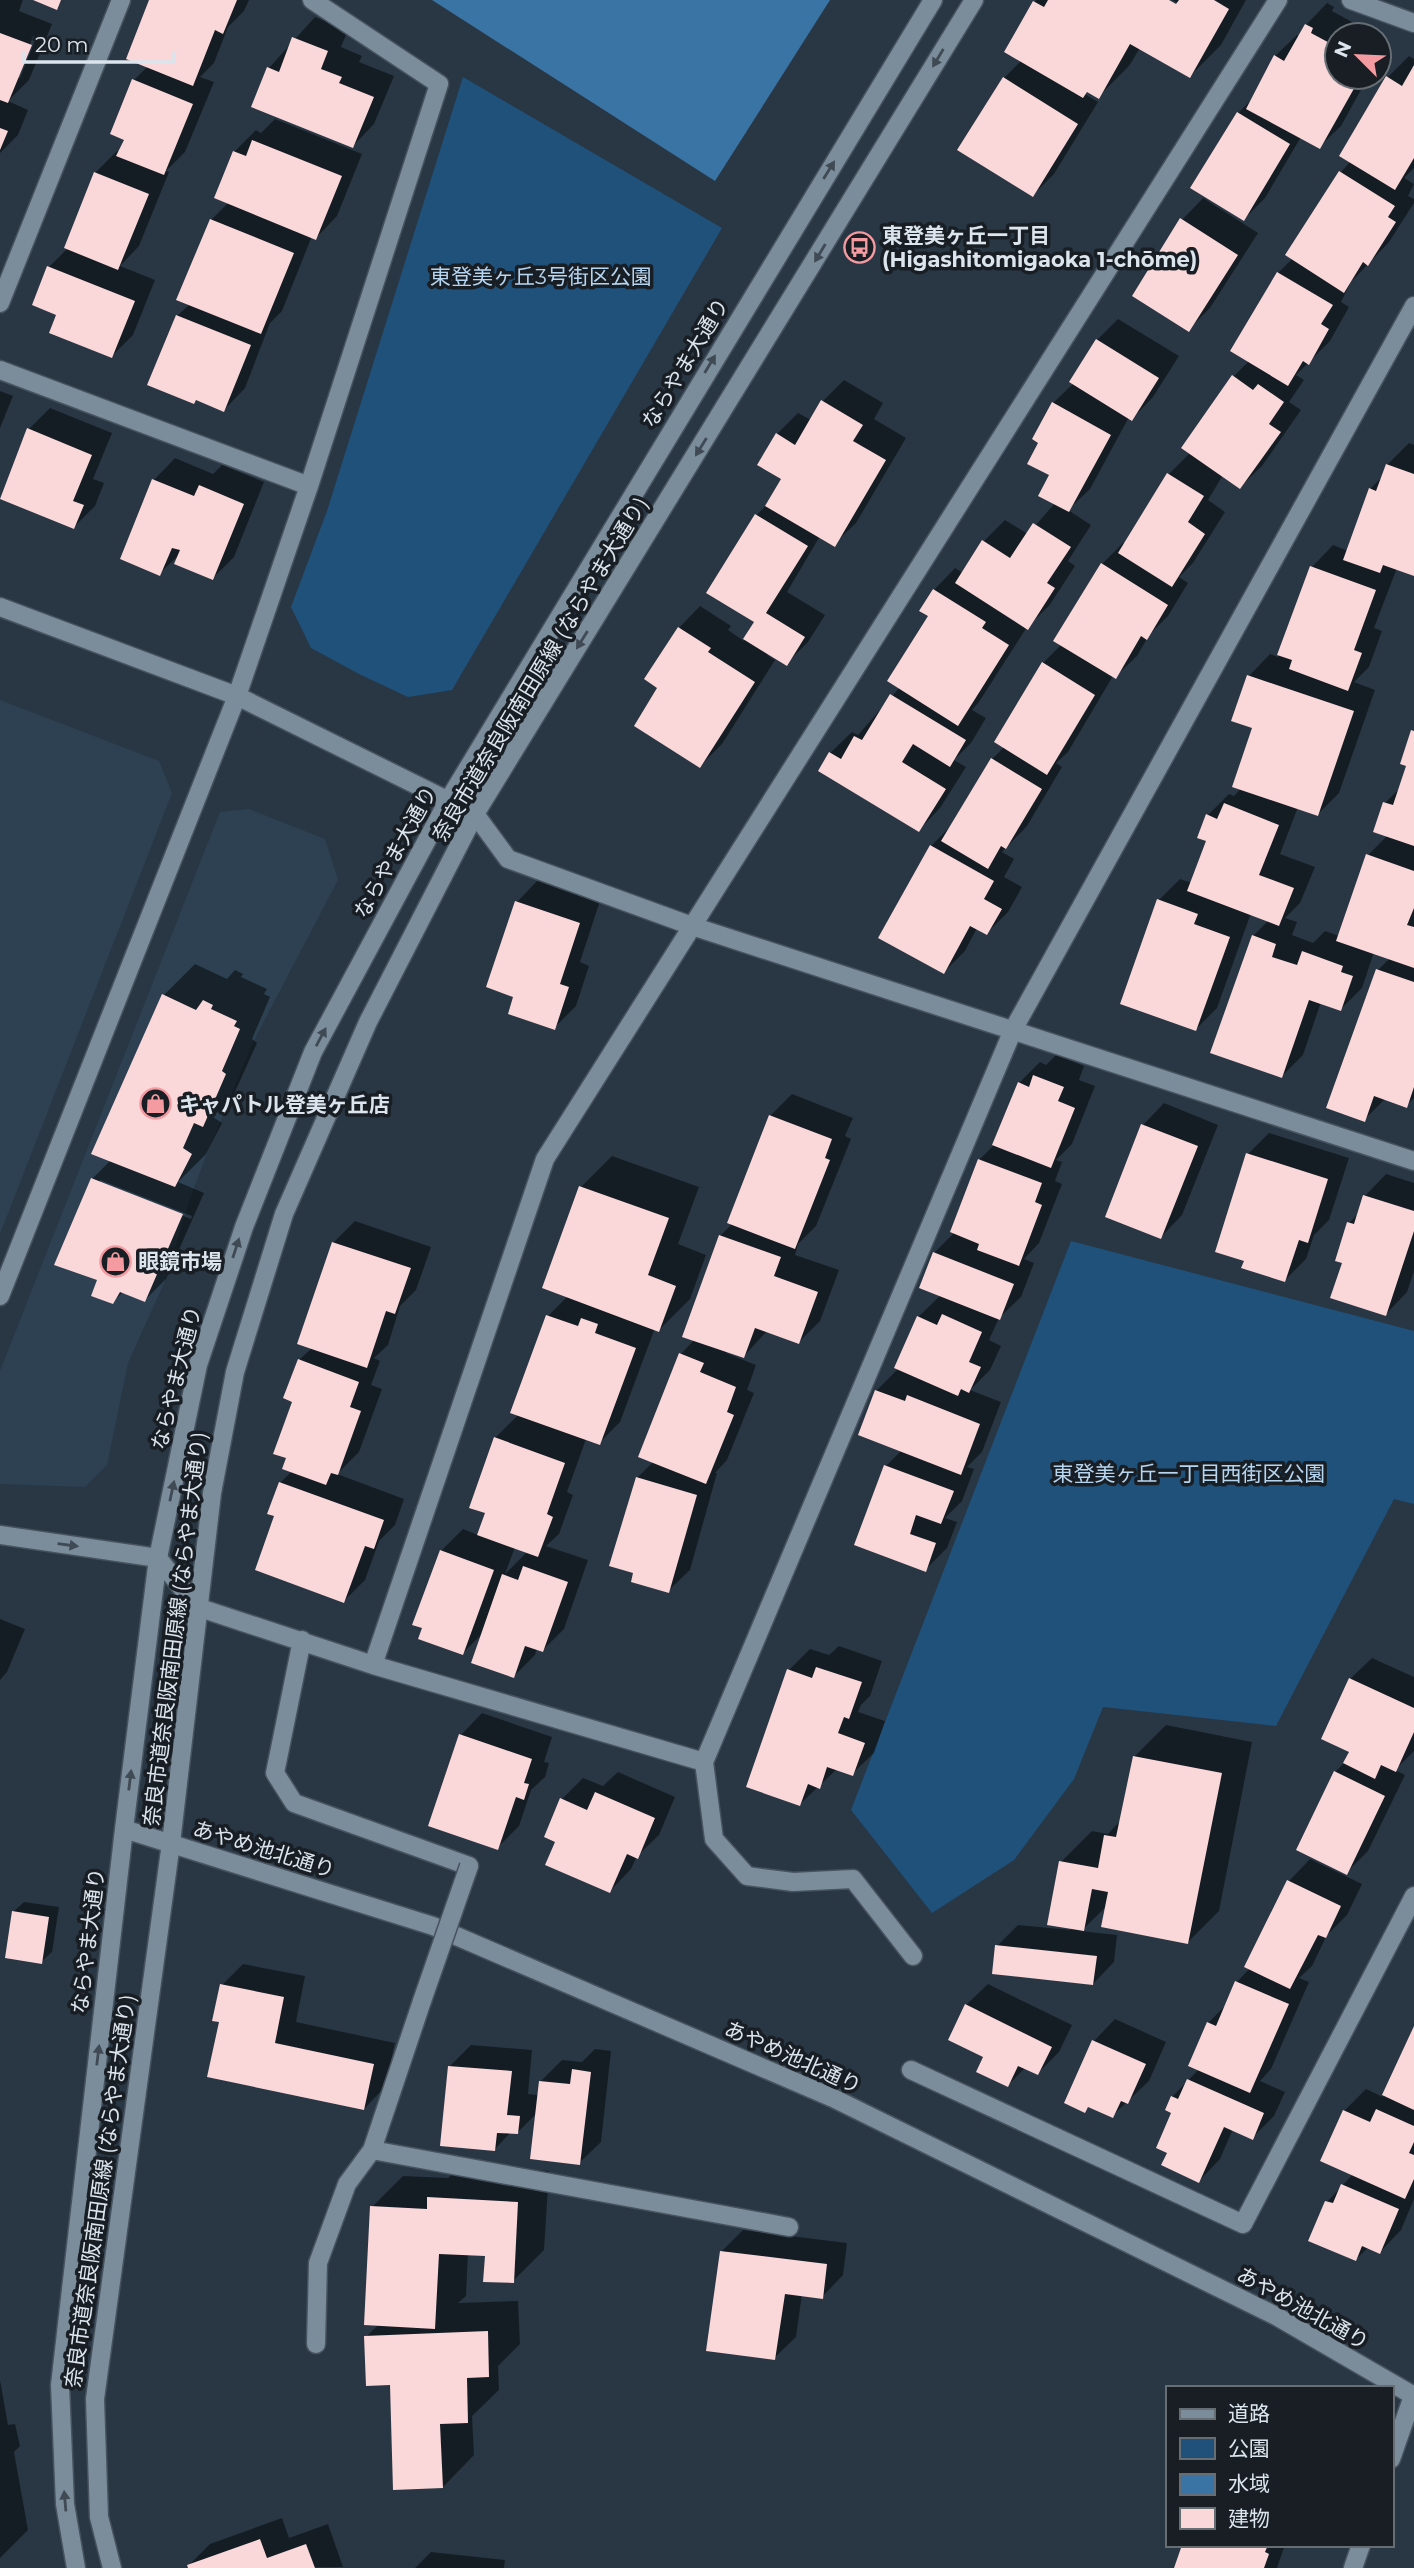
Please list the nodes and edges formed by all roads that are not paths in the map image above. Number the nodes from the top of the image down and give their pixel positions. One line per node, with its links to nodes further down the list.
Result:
1 (121, 0): 8 (street)
2 (312, 0): 11 (street)
3 (933, 0): 14 (street, ならやま大通り, one-way to 3)
4 (974, 0): 15 (street, 奈良市道奈良阪南田原線 (ならやま大通り), one-way to 15)
5 (1278, 0): 16 (street)
6 (1351, 0): 7 (street)
7 (1414, 23)
8 (0, 303)
9 (1414, 306): 17 (street)
10 (0, 370): 11 (street)
11 (309, 486): 13 (street)
12 (0, 607): 13 (street)
13 (237, 696): 14 (street); 19 (street)
14 (448, 801): 15 (street); 21 (street, ならやま大通り, one-way to 14)
15 (475, 814): 16 (street); 22 (street, 奈良市道奈良阪南田原線 (ならやま大通り))
16 (692, 926): 17 (street); 24 (street)
17 (1013, 1030): 18 (street); 25 (street)
18 (1414, 1161)
19 (0, 1296)
20 (0, 1535): 21 (street, one-way to 21)
21 (158, 1558): 22 (street); 26 (street, ならやま大通り, one-way to 21)
22 (197, 1607): 23 (street); 27 (street, 奈良市道奈良阪南田原線 (ならやま大通り))
23 (302, 1640): 24 (street); 31 (street, bridge)
24 (373, 1665): 25 (street)
25 (704, 1762): 29 (street)
26 (124, 1829): 27 (street, あやめ池北通り); 37 (street, ならやま大通り, one-way to 26)
27 (170, 1843): 34 (street, あやめ池北通り); 38 (street, 奈良市道奈良阪南田原線 (ならやま大通り))
28 (1414, 1896): 30 (street)
29 (913, 1956)
30 (911, 2070)
31 (372, 2150): 32 (street); 33 (street)
32 (789, 2227)
33 (316, 2344)
34 (1413, 2396): 35 (street)
35 (1393, 2453)
36 (1360, 2547): 39 (street)
37 (76, 2568)
38 (112, 2568)
39 (1353, 2568)

